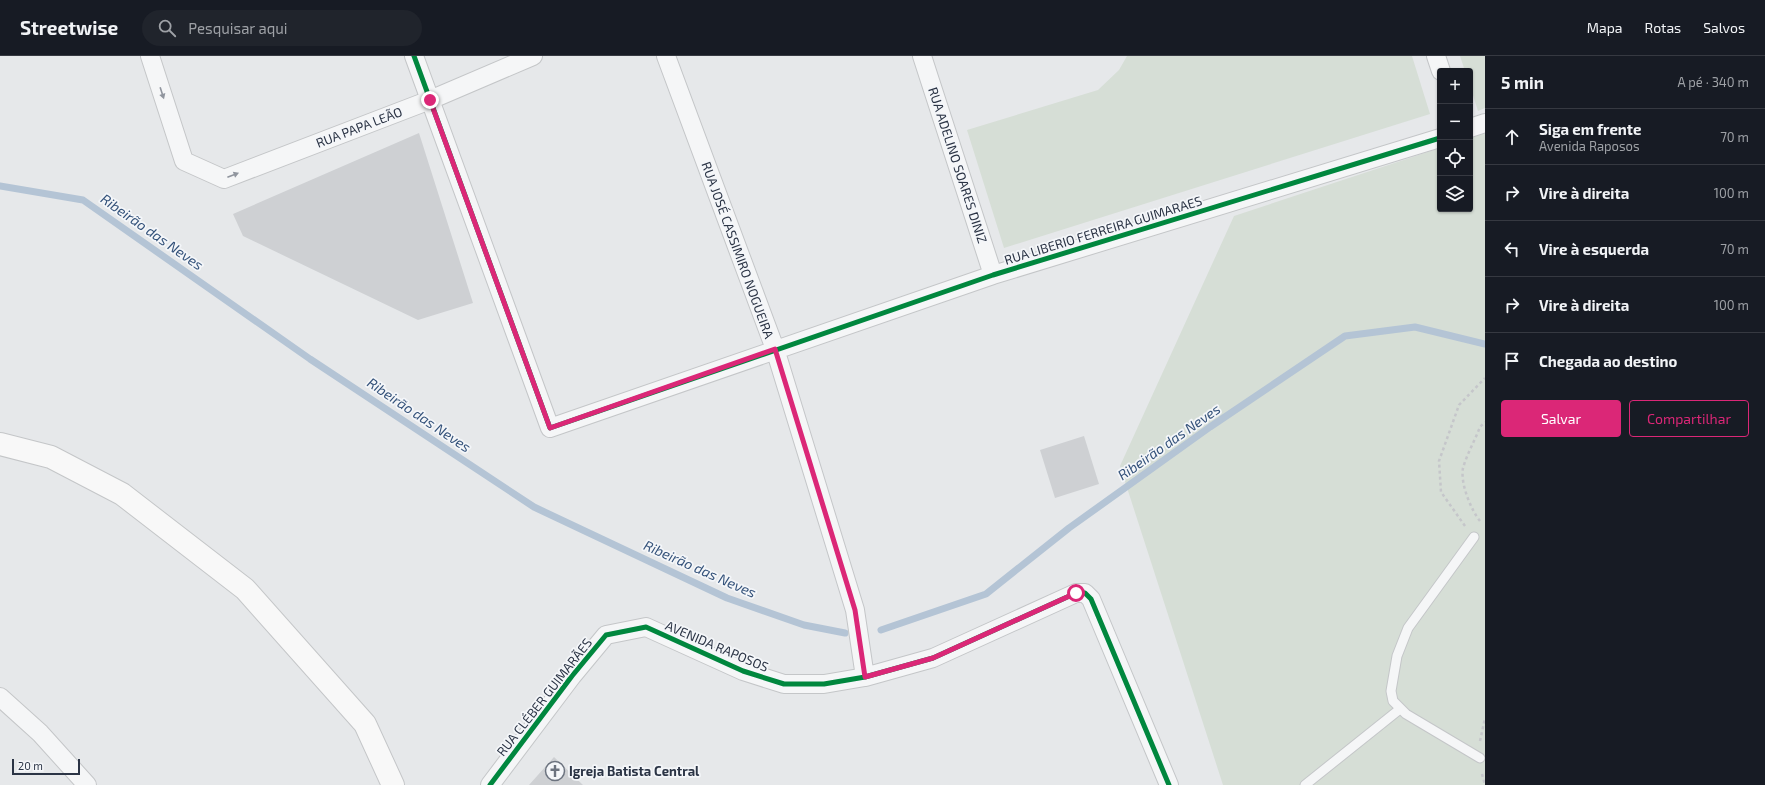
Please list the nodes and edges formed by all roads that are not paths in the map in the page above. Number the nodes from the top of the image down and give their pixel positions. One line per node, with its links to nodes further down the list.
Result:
1 (150, 56): 8 (street, RUA PAPA LEÃO, one-way to 8)
2 (414, 56): 8 (street)
3 (533, 56): 8 (street, RUA PAPA LEÃO)
4 (666, 56): 13 (street, RUA JOSÉ CASSIMIRO NOGUEIRA)
5 (922, 56): 12 (street, RUA ADELINO SOARES DINIZ)
6 (1436, 56): 7 (street)
7 (1440, 68)
8 (430, 100): 13 (street, RUA LIBERIO FERREIRA GUIMARAES)
9 (1485, 123): 10 (street)
10 (1473, 127)
11 (1437, 139): 12 (street, RUA LIBERIO FERREIRA GUIMARAES)
12 (993, 275): 13 (street, RUA LIBERIO FERREIRA GUIMARAES)
13 (775, 349): 17 (street, RUA JOSÉ CASSIMIRO NOGUEIRA)
14 (0, 444): 22 (street)
15 (1474, 537): 19 (lane)
16 (646, 627): 17 (street, AVENIDA RAPOSOS); 23 (street, RUA CLÉBER GUIMARÃES)
17 (865, 677): 24 (street, AVENIDA RAPOSOS)
18 (0, 697): 21 (street)
19 (1400, 709): 20 (lane); 25 (lane)
20 (1480, 758)
21 (87, 785)
22 (393, 785)
23 (490, 785)
24 (1170, 785)
25 (1305, 785)

